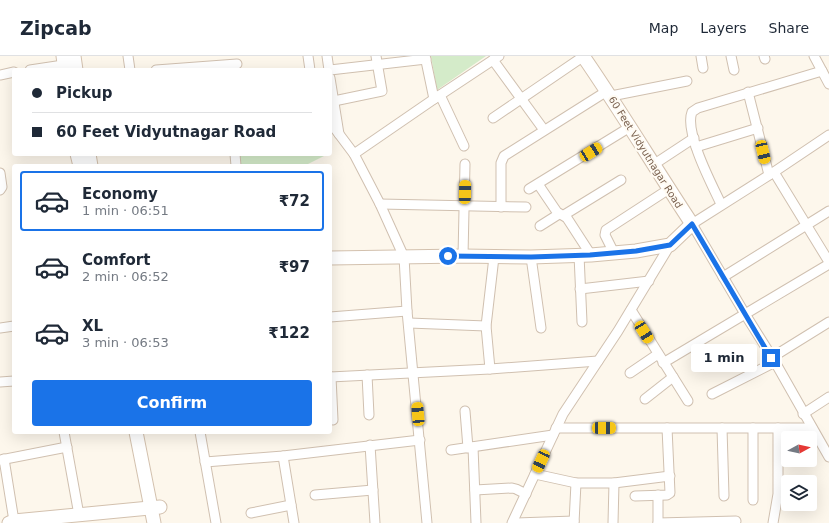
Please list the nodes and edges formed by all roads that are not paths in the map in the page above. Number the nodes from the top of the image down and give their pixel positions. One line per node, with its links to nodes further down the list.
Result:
1 (128, 56): 14 (street)
2 (308, 56): 16 (street)
3 (327, 56): 17 (street)
4 (583, 56): 27 (street, 60 Feet Vidyutnagar Road); 29 (street)
5 (701, 56): 18 (street)
6 (731, 56): 20 (street)
7 (814, 56): 23 (street)
8 (425, 58): 10 (street); 28 (street)
9 (496, 58): 28 (street); 29 (street)
10 (377, 60): 19 (street); 30 (street)
11 (70, 63): 13 (street)
12 (236, 63): 15 (street)
13 (41, 68)
14 (130, 68)
15 (179, 68)
16 (310, 68)
17 (329, 68)
18 (704, 68)
19 (332, 69)
20 (734, 70)
21 (12, 72): 22 (street)
22 (0, 75)
23 (826, 77): 26 (street)
24 (686, 81): 27 (street)
25 (332, 90): 30 (street)
26 (748, 92): 34 (street); 38 (street)
27 (609, 93): 33 (street, 60 Feet Vidyutnagar Road); 35 (street)
28 (437, 97): 39 (street); 40 (street)
29 (522, 99): 31 (street); 35 (street)
30 (334, 102): 36 (street)
31 (493, 118)
32 (332, 125): 36 (street)
33 (630, 127): 42 (street, 60 Feet Vidyutnagar Road); 46 (street)
34 (758, 128): 38 (street); 44 (street)
35 (544, 130): 53 (street)
36 (339, 135): 40 (street)
37 (829, 135): 44 (street)
38 (695, 142): 42 (street); 51 (street)
39 (464, 146)
40 (354, 154): 50 (street)
41 (465, 164): 52 (street)
42 (653, 164): 48 (street, 60 Feet Vidyutnagar Road)
43 (0, 173): 49 (street)
44 (772, 174): 51 (street); 58 (street)
45 (621, 180): 56 (street)
46 (538, 184): 47 (street); 56 (street)
47 (529, 189)
48 (669, 189): 57 (street, 60 Feet Vidyutnagar Road); 61 (street)
49 (0, 190)
50 (380, 204): 52 (street); 65 (street)
51 (721, 204): 57 (street)
52 (464, 205): 53 (street); 63 (street)
53 (501, 207): 54 (street)
54 (526, 207)
55 (829, 211): 58 (street)
56 (562, 214): 59 (street); 62 (street)
57 (692, 224): 60 (street); 69 (street, 60 Feet Vidyutnagar Road)
58 (806, 225): 68 (street); 69 (street)
59 (540, 226)
60 (670, 245): 61 (street); 70 (street)
61 (614, 253): 62 (street)
62 (585, 255): 66 (street); 71 (street)
63 (463, 256): 64 (street); 65 (street)
64 (494, 256): 66 (street); 80 (street)
65 (404, 257): 67 (street); 73 (street)
66 (531, 257): 82 (street)
67 (332, 258)
68 (829, 263): 74 (street)
69 (723, 277): 74 (street, 60 Feet Vidyutnagar Road)
70 (648, 281): 71 (street); 72 (street)
71 (580, 289): 76 (street)
72 (631, 310): 83 (street); 84 (street)
73 (407, 311): 75 (street); 78 (street)
74 (745, 314): 85 (street, 60 Feet Vidyutnagar Road); 86 (street)
75 (332, 318)
76 (582, 322)
77 (829, 322): 85 (street)
78 (409, 323): 80 (street); 88 (street)
79 (12, 326): 81 (street)
80 (486, 326): 87 (street)
81 (0, 328)
82 (541, 328)
83 (658, 354): 86 (street); 89 (street)
84 (598, 360): 87 (street); 109 (street)
85 (773, 360): 95 (street); 101 (street, 60 Feet Vidyutnagar Road)
86 (664, 363): 92 (street)
87 (490, 369): 88 (street)
88 (414, 373): 90 (street); 114 (street)
89 (630, 373)
90 (367, 376): 91 (street); 102 (street)
91 (332, 377)
92 (672, 377): 97 (street); 98 (street)
93 (12, 381): 94 (street)
94 (0, 382)
95 (712, 394)
96 (829, 397): 101 (street)
97 (645, 399)
98 (688, 401)
99 (332, 406): 103 (street)
100 (465, 411): 118 (street)
101 (803, 414): 108 (street, 60 Feet Vidyutnagar Road)
102 (369, 415)
103 (333, 420)
104 (667, 428): 105 (street); 109 (street); 125 (street)
105 (722, 428): 106 (street); 134 (street)
106 (753, 428): 107 (street); 135 (street)
107 (778, 428): 108 (street); 154 (street)
108 (812, 428): 115 (street, 60 Feet Vidyutnagar Road)
109 (555, 432): 118 (street); 124 (street)
110 (64, 434): 117 (street)
111 (137, 434): 137 (street)
112 (145, 434): 137 (street)
113 (200, 434): 123 (street)
114 (420, 440): 116 (street); 148 (street)
115 (826, 444): 121 (street, 60 Feet Vidyutnagar Road)
116 (370, 446): 120 (street); 128 (street)
117 (67, 447): 122 (street); 139 (street)
118 (471, 447): 119 (street); 129 (street)
119 (451, 450)
120 (283, 456): 123 (street); 136 (street)
121 (829, 457)
122 (2, 460): 141 (street)
123 (205, 462): 145 (street)
124 (535, 474): 126 (street); 130 (street)
125 (670, 476): 127 (street); 132 (street)
126 (576, 483): 127 (street); 142 (street)
127 (614, 483): 152 (street)
128 (373, 490): 131 (street); 147 (street)
129 (475, 490): 130 (street); 149 (street)
130 (526, 494): 150 (street)
131 (316, 495)
132 (658, 495): 133 (street); 153 (street)
133 (636, 496)
134 (724, 496)
135 (753, 500)
136 (291, 505): 138 (street); 146 (street)
137 (156, 508): 139 (street); 143 (street); 144 (street)
138 (251, 513)
139 (75, 518): 141 (street)
140 (736, 521): 153 (street)
141 (12, 522)
142 (574, 522): 151 (street)
143 (154, 523)
144 (163, 523)
145 (216, 523)
146 (294, 523)
147 (375, 523)
148 (427, 523)
149 (476, 523)
150 (512, 523)
151 (516, 523)
152 (613, 523)
153 (658, 523)
154 (773, 523)

